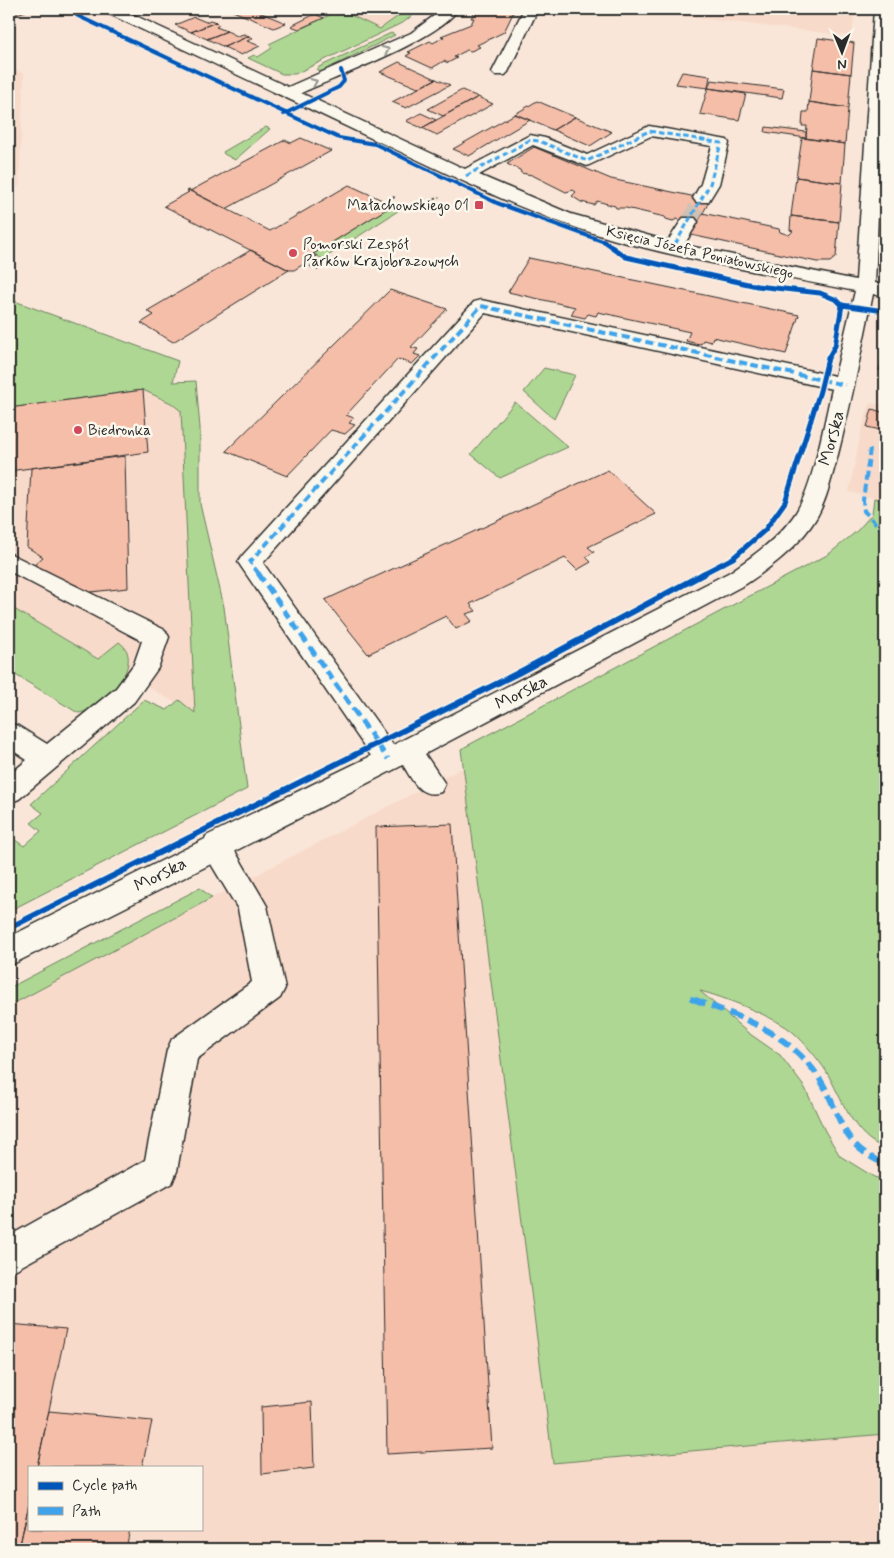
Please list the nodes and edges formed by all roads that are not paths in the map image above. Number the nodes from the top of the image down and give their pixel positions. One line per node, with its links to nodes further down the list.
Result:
1 (451, 9): 6 (street, one-way to 1)
2 (531, 9): 5 (street)
3 (881, 9): 11 (street, Morska)
4 (120, 10): 6 (street, Księcia Józefa Poniatowskiego)
5 (500, 72)
6 (287, 93): 7 (street, Księcia Józefa Poniatowskiego)
7 (466, 176): 8 (street); 10 (street, Księcia Józefa Poniatowskiego)
8 (702, 198)
9 (688, 222): 10 (street)
10 (673, 248): 11 (street, Księcia Józefa Poniatowskiego)
11 (875, 289): 12 (street, Morska)
12 (845, 385): 15 (street, Morska); 15 (street)
13 (9, 561): 16 (street)
14 (9, 734): 16 (street)
15 (398, 754): 17 (street); 19 (street, Morska)
16 (48, 759): 18 (street)
17 (431, 784)
18 (9, 792)
19 (216, 845): 20 (street, Morska); 21 (street)
20 (9, 952)
21 (9, 1255)

